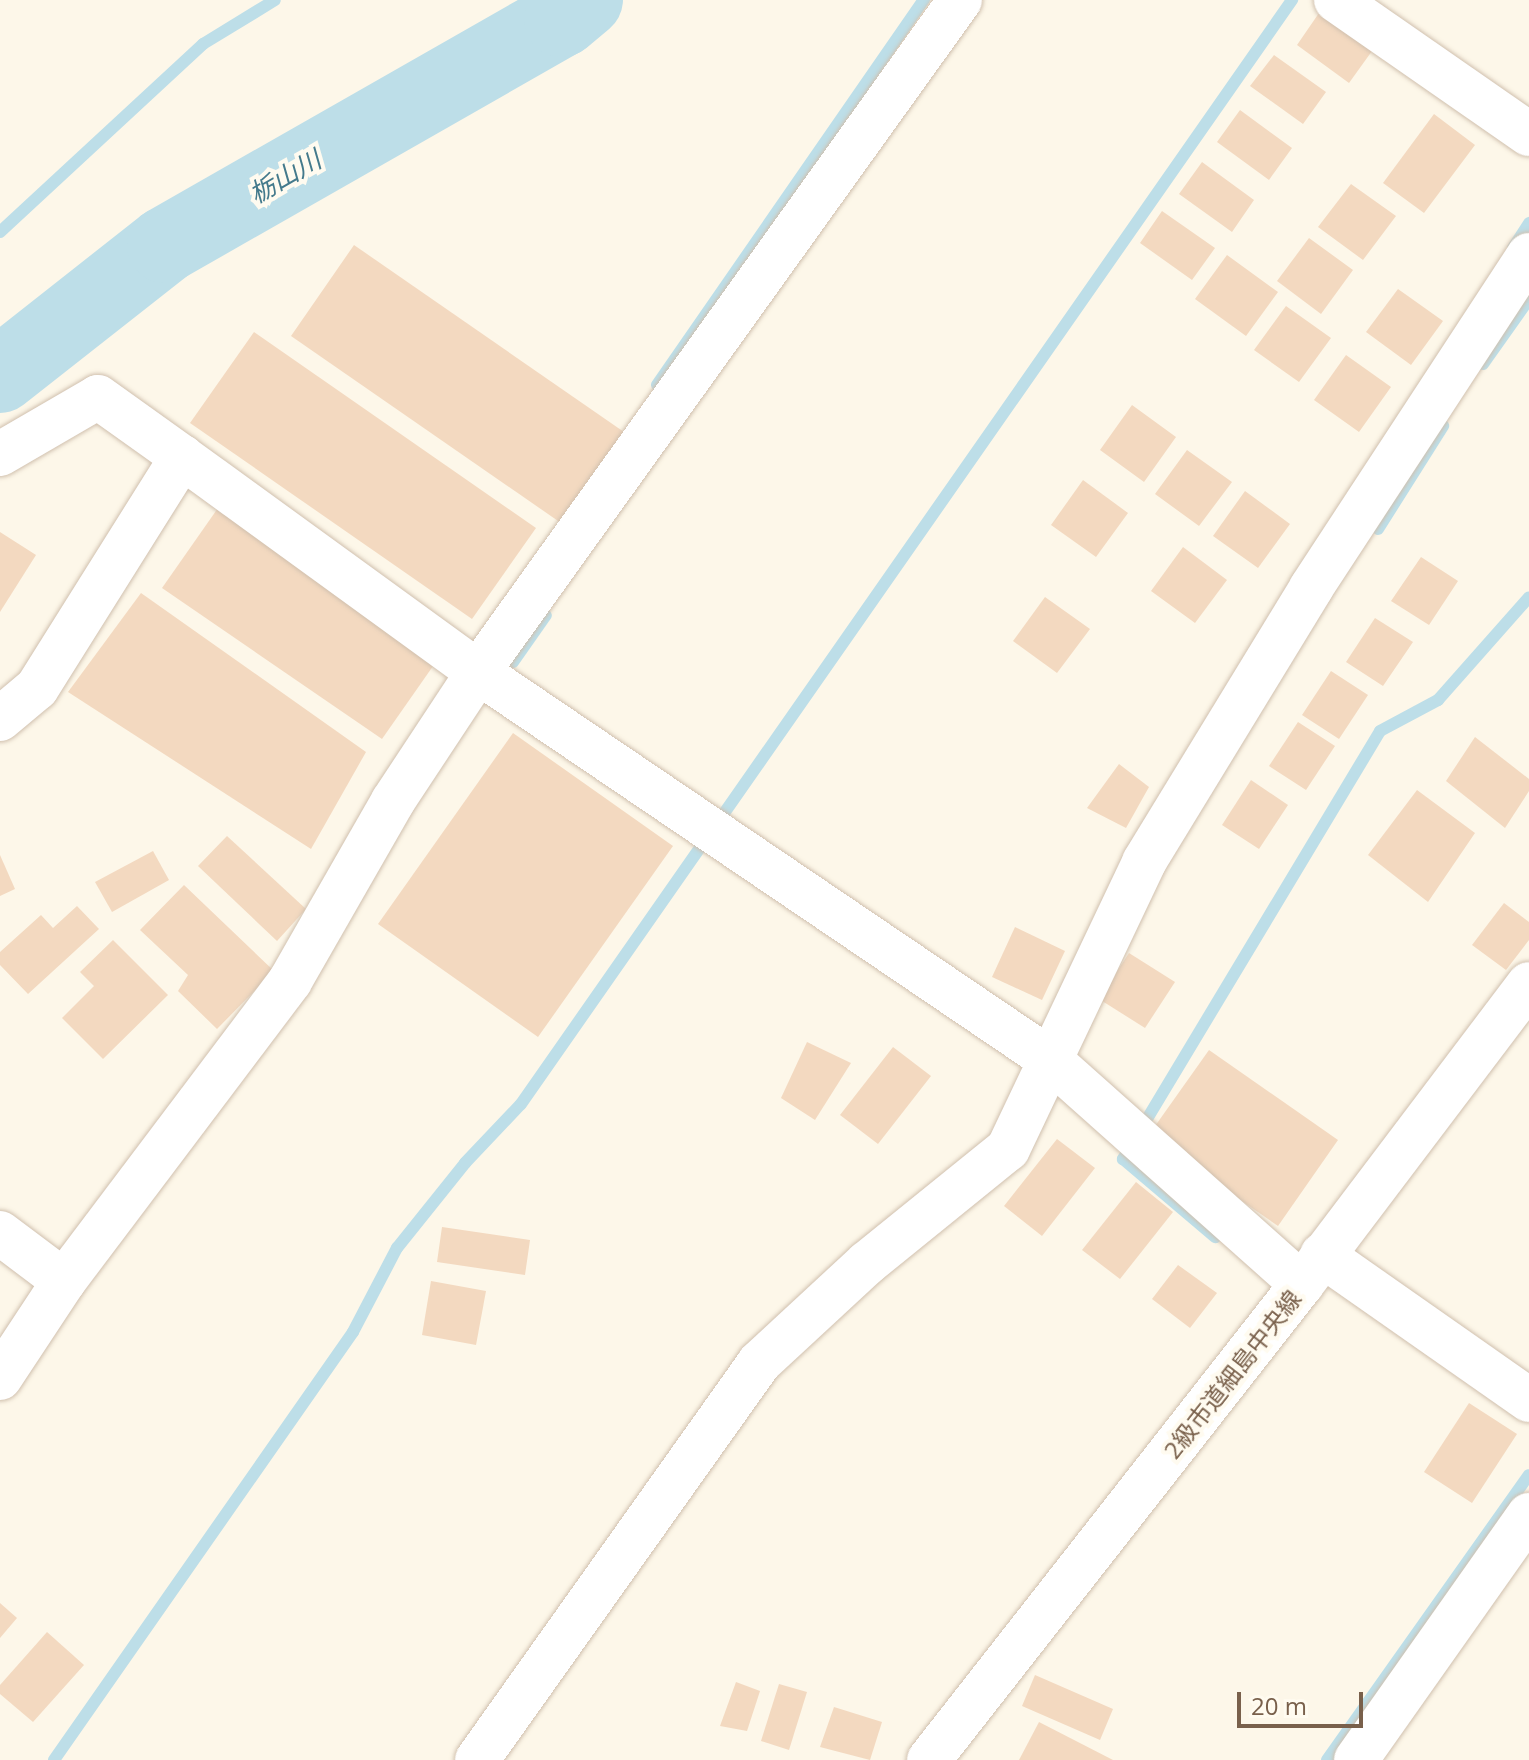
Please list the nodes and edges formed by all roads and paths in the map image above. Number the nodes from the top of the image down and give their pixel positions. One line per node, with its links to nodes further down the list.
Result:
1 (960, 0): 7 (street)
2 (1336, 0): 3 (street)
3 (1529, 134)
4 (1529, 255): 10 (street)
5 (0, 454): 6 (street)
6 (182, 457): 7 (street); 8 (street)
7 (478, 672): 10 (street); 13 (street)
8 (0, 719)
9 (1529, 984): 12 (street, 2級市道細島中央線)
10 (1048, 1058): 12 (street); 17 (street)
11 (0, 1233): 13 (street)
12 (1312, 1269): 15 (street); 18 (street, 2級市道細島中央線)
13 (64, 1281): 14 (street)
14 (0, 1378)
15 (1529, 1400)
16 (1529, 1515): 19 (street)
17 (477, 1760)
18 (929, 1760)
19 (1356, 1760)

